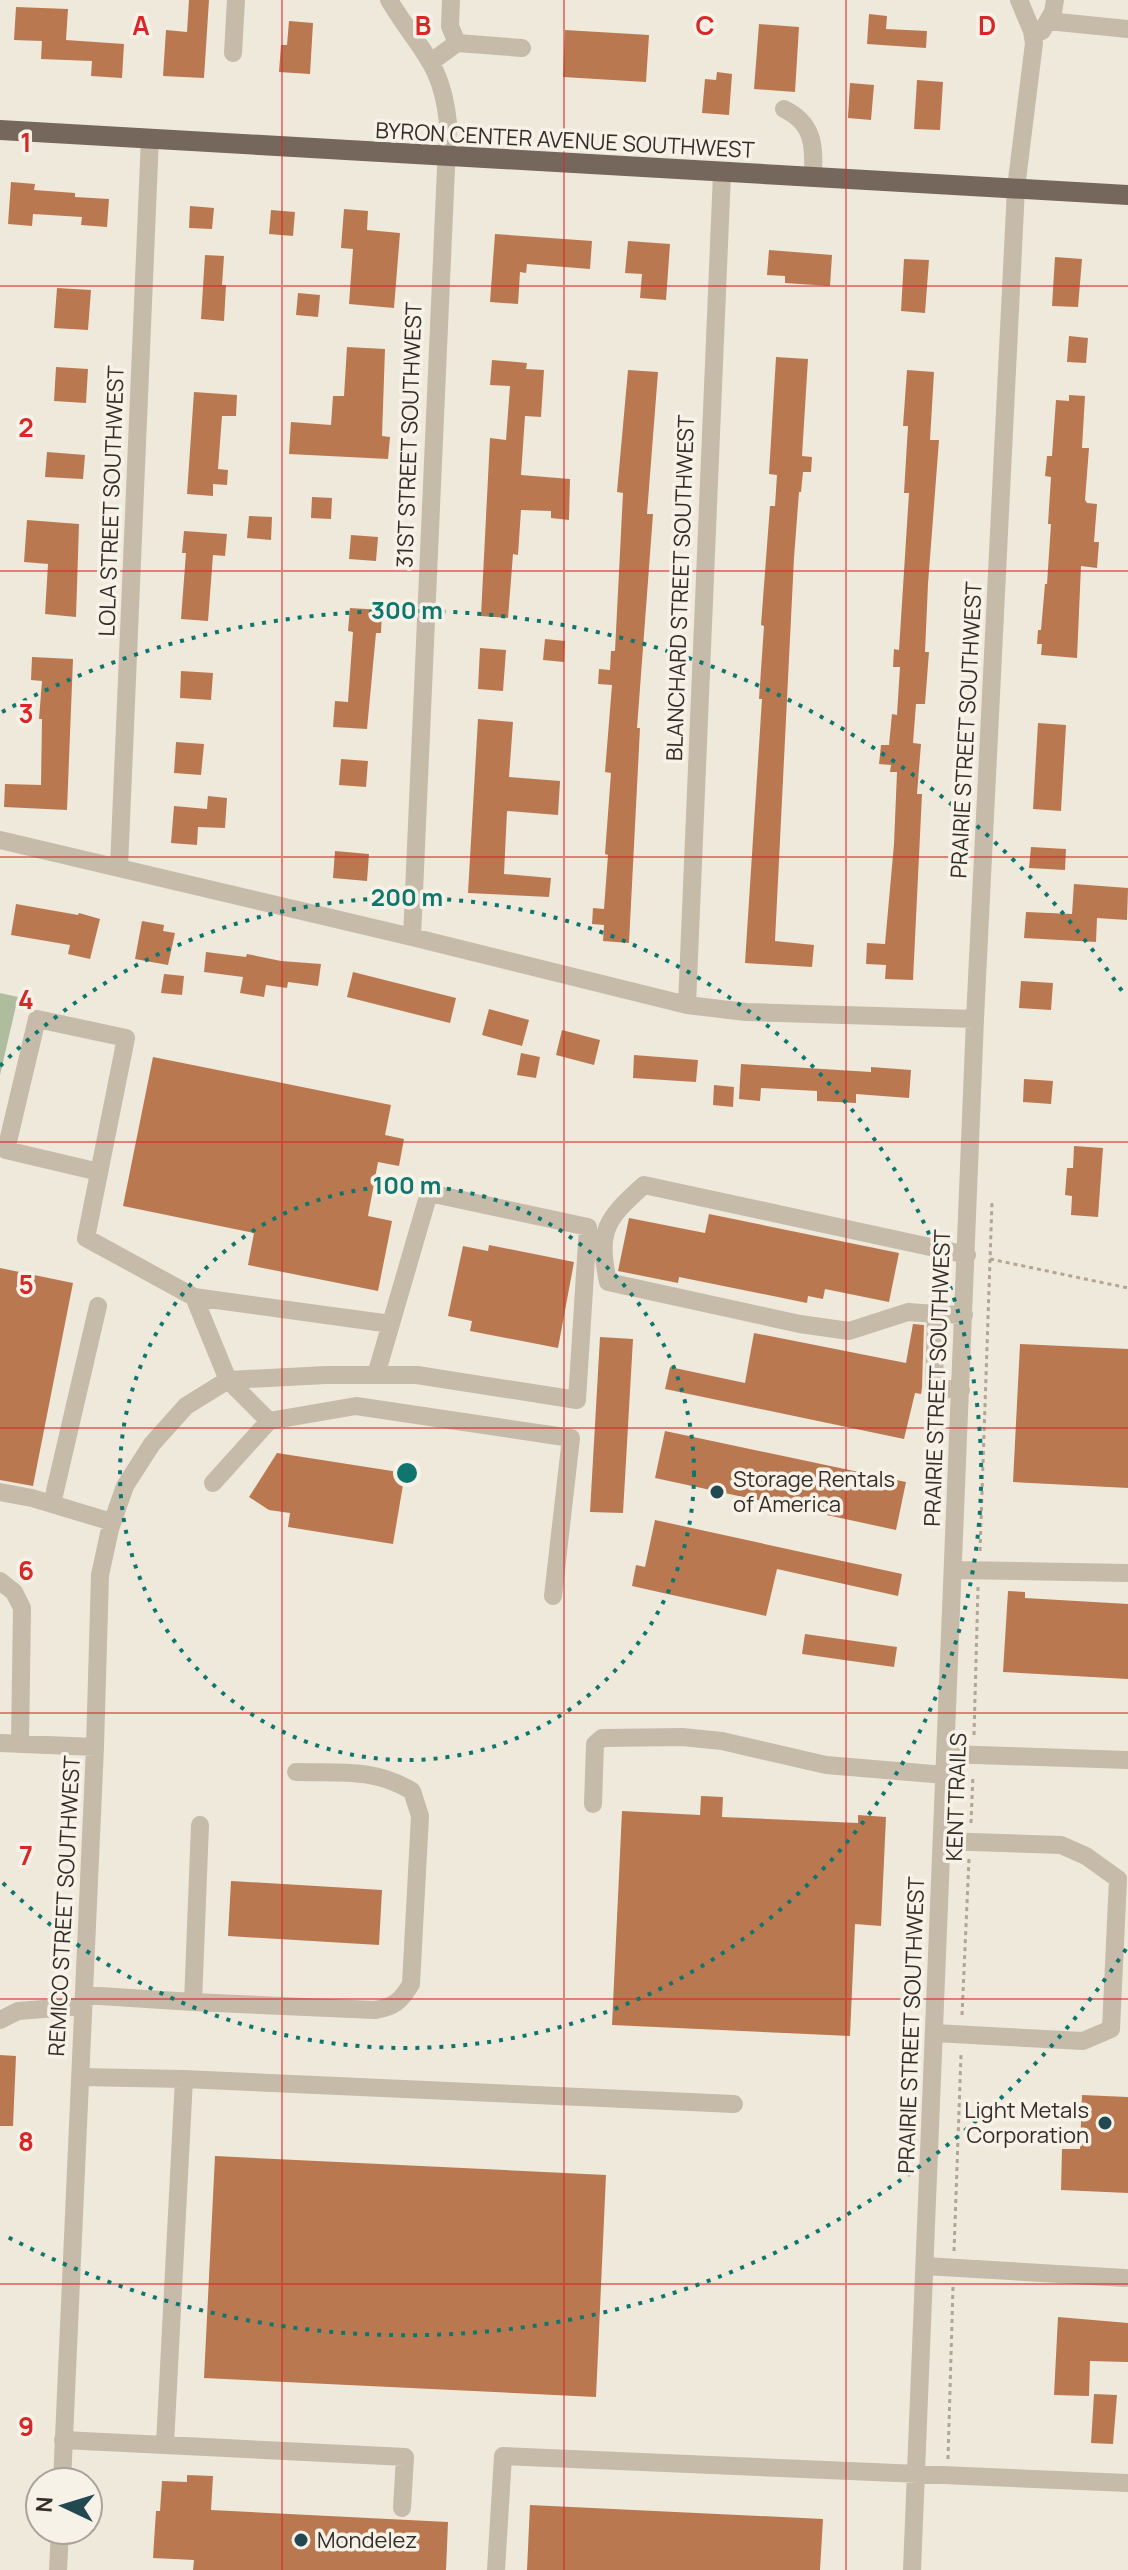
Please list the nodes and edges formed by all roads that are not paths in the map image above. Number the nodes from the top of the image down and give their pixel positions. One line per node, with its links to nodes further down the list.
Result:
1 (236, 0): 11 (street)
2 (389, 0): 12 (street, 31ST STREET SOUTHWEST)
3 (451, 0): 8 (street)
4 (1019, 0): 9 (street)
5 (1055, 0): 6 (street)
6 (1048, 21): 7 (street); 9 (street)
7 (1128, 29)
8 (457, 43): 10 (street); 12 (street)
9 (1034, 43): 19 (street, PRAIRIE STREET SOUTHWEST)
10 (522, 48)
11 (233, 53)
12 (431, 62): 16 (street, 31ST STREET SOUTHWEST)
13 (784, 109): 18 (street)
14 (0, 130): 15 (main road, BYRON CENTER AVENUE SOUTHWEST)
15 (150, 138): 16 (main road, BYRON CENTER AVENUE SOUTHWEST); 22 (street, LOLA STREET SOUTHWEST)
16 (447, 157): 17 (main road, BYRON CENTER AVENUE SOUTHWEST); 23 (street, 31ST STREET SOUTHWEST)
17 (722, 173): 18 (main road, BYRON CENTER AVENUE SOUTHWEST); 24 (street, BLANCHARD STREET SOUTHWEST)
18 (813, 178): 19 (main road, BYRON CENTER AVENUE SOUTHWEST)
19 (1016, 188): 20 (main road, BYRON CENTER AVENUE SOUTHWEST); 25 (street, PRAIRIE STREET SOUTHWEST)
20 (1128, 195)
21 (0, 840): 22 (street)
22 (119, 867): 23 (street)
23 (412, 937): 24 (street)
24 (687, 1005): 25 (street)
25 (975, 1019): 28 (street, PRAIRIE STREET SOUTHWEST)
26 (99, 1172): 26 (street); 29 (street)
27 (597, 1228): 28 (street); 31 (street); 33 (street); 34 (street)
28 (967, 1255): 32 (street, PRAIRIE STREET SOUTHWEST)
29 (194, 1297): 33 (street); 35 (street)
30 (98, 1306): 40 (street)
31 (936, 1314): 32 (street); 36 (street)
32 (964, 1315): 36 (street, PRAIRIE STREET SOUTHWEST)
33 (391, 1324): 34 (street)
34 (376, 1375): 35 (street)
35 (228, 1380): 37 (street); 41 (street, REMICO STREET SOUTHWEST)
36 (961, 1390): 42 (street, PRAIRIE STREET SOUTHWEST)
37 (269, 1421): 38 (street); 45 (street)
38 (213, 1483)
39 (0, 1492): 40 (street)
40 (52, 1504): 41 (street)
41 (112, 1522): 48 (street, REMICO STREET SOUTHWEST)
42 (954, 1570): 43 (street); 49 (street, PRAIRIE STREET SOUTHWEST)
43 (1128, 1573)
44 (0, 1581): 47 (street)
45 (553, 1596)
46 (0, 1743): 47 (street)
47 (20, 1743): 48 (street)
48 (95, 1747): 57 (street, REMICO STREET SOUTHWEST)
49 (946, 1754): 50 (street); 52 (street, PRAIRIE STREET SOUTHWEST)
50 (1128, 1760)
51 (296, 1772): 58 (street)
52 (945, 1775): 53 (street); 55 (street, PRAIRIE STREET SOUTHWEST)
53 (593, 1804)
54 (200, 1825): 58 (street)
55 (942, 1841): 56 (street); 61 (street, PRAIRIE STREET SOUTHWEST)
56 (1123, 1913): 60 (street)
57 (84, 2000): 58 (street); 59 (street); 62 (street, REMICO STREET SOUTHWEST)
58 (193, 2002)
59 (0, 2020)
60 (1119, 2029): 61 (street)
61 (934, 2033): 65 (street, PRAIRIE STREET SOUTHWEST)
62 (80, 2077): 63 (street); 67 (street, REMICO STREET SOUTHWEST)
63 (184, 2079): 64 (street); 68 (street)
64 (734, 2104)
65 (925, 2266): 66 (street); 70 (street, PRAIRIE STREET SOUTHWEST)
66 (1125, 2278)
67 (63, 2440): 68 (street); 69 (street, REMICO STREET SOUTHWEST)
68 (165, 2444): 72 (street)
69 (62, 2466)
70 (917, 2473): 71 (street); 75 (street); 76 (street, PRAIRIE STREET SOUTHWEST)
71 (1128, 2483)
72 (402, 2508)
73 (59, 2546): 74 (street)
74 (58, 2570)
75 (496, 2570)
76 (912, 2570)

